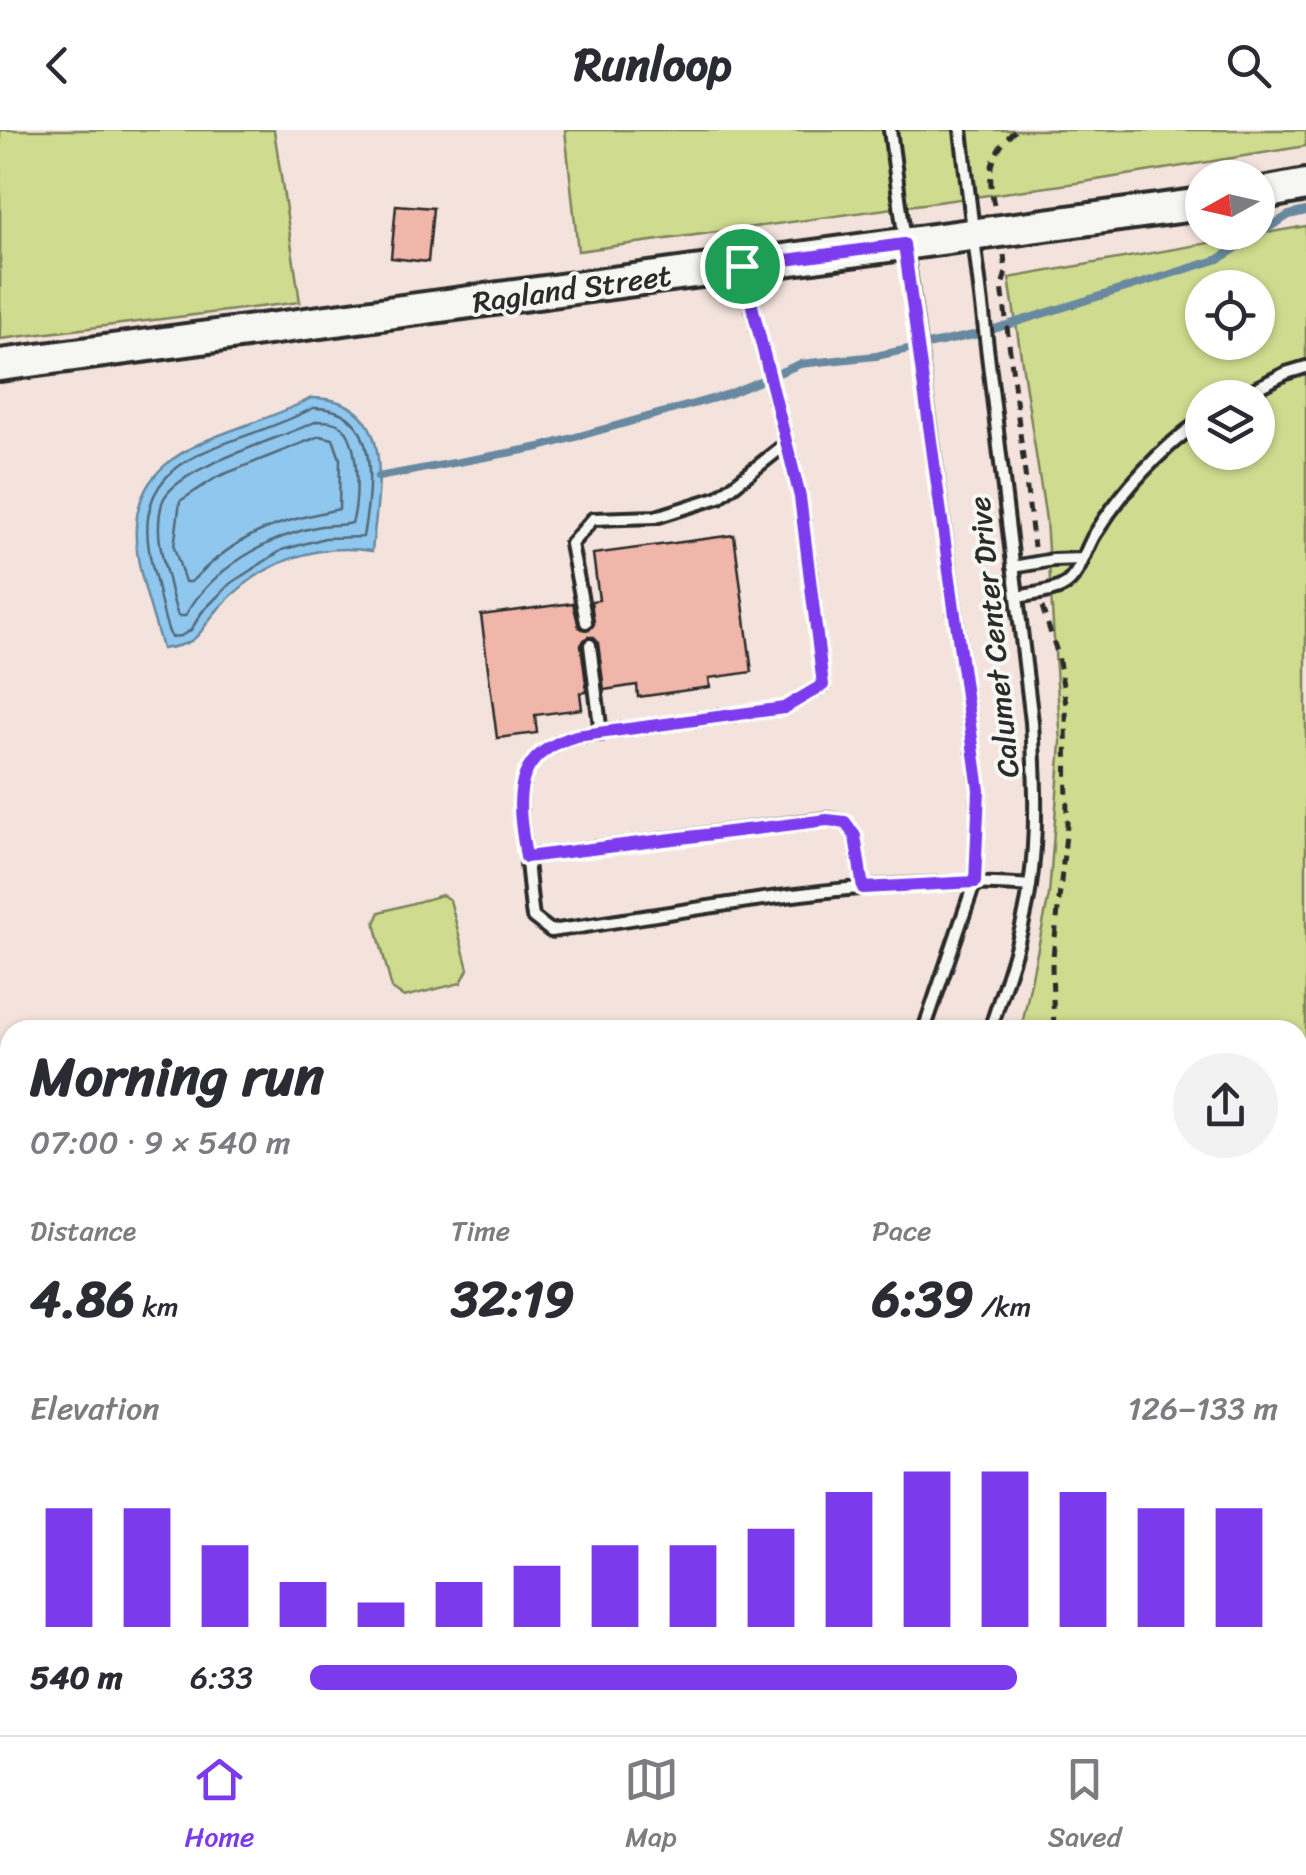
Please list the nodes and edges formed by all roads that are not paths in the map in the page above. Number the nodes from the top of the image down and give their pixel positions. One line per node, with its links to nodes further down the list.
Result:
1 (890, 130): 7 (lane, Calumet Center Drive)
2 (961, 130): 6 (lane, Calumet Center Drive)
3 (1306, 185): 4 (street)
4 (1275, 191)
5 (1185, 206): 6 (street, Ragland Street)
6 (985, 226): 7 (street, Ragland Street); 15 (lane, Calumet Center Drive)
7 (904, 244): 8 (street, Ragland Street); 21 (lane, Calumet Center Drive)
8 (742, 266): 9 (street, Ragland Street); 13 (lane)
9 (0, 365)
10 (1306, 367): 11 (lane)
11 (1275, 381)
12 (1185, 431): 14 (lane)
13 (787, 443): 17 (lane); 19 (lane)
14 (1082, 559): 15 (lane); 16 (lane)
15 (1013, 567): 16 (lane, Calumet Center Drive)
16 (1017, 596): 22 (lane, Calumet Center Drive)
17 (586, 622)
18 (590, 645): 19 (lane)
19 (601, 734): 20 (lane)
20 (526, 857): 23 (lane); 23 (lane)
21 (975, 882): 22 (lane); 23 (lane); 24 (lane, Calumet Center Drive)
22 (1030, 886): 25 (lane, Calumet Center Drive)
23 (863, 888)
24 (927, 1020)
25 (993, 1020)

